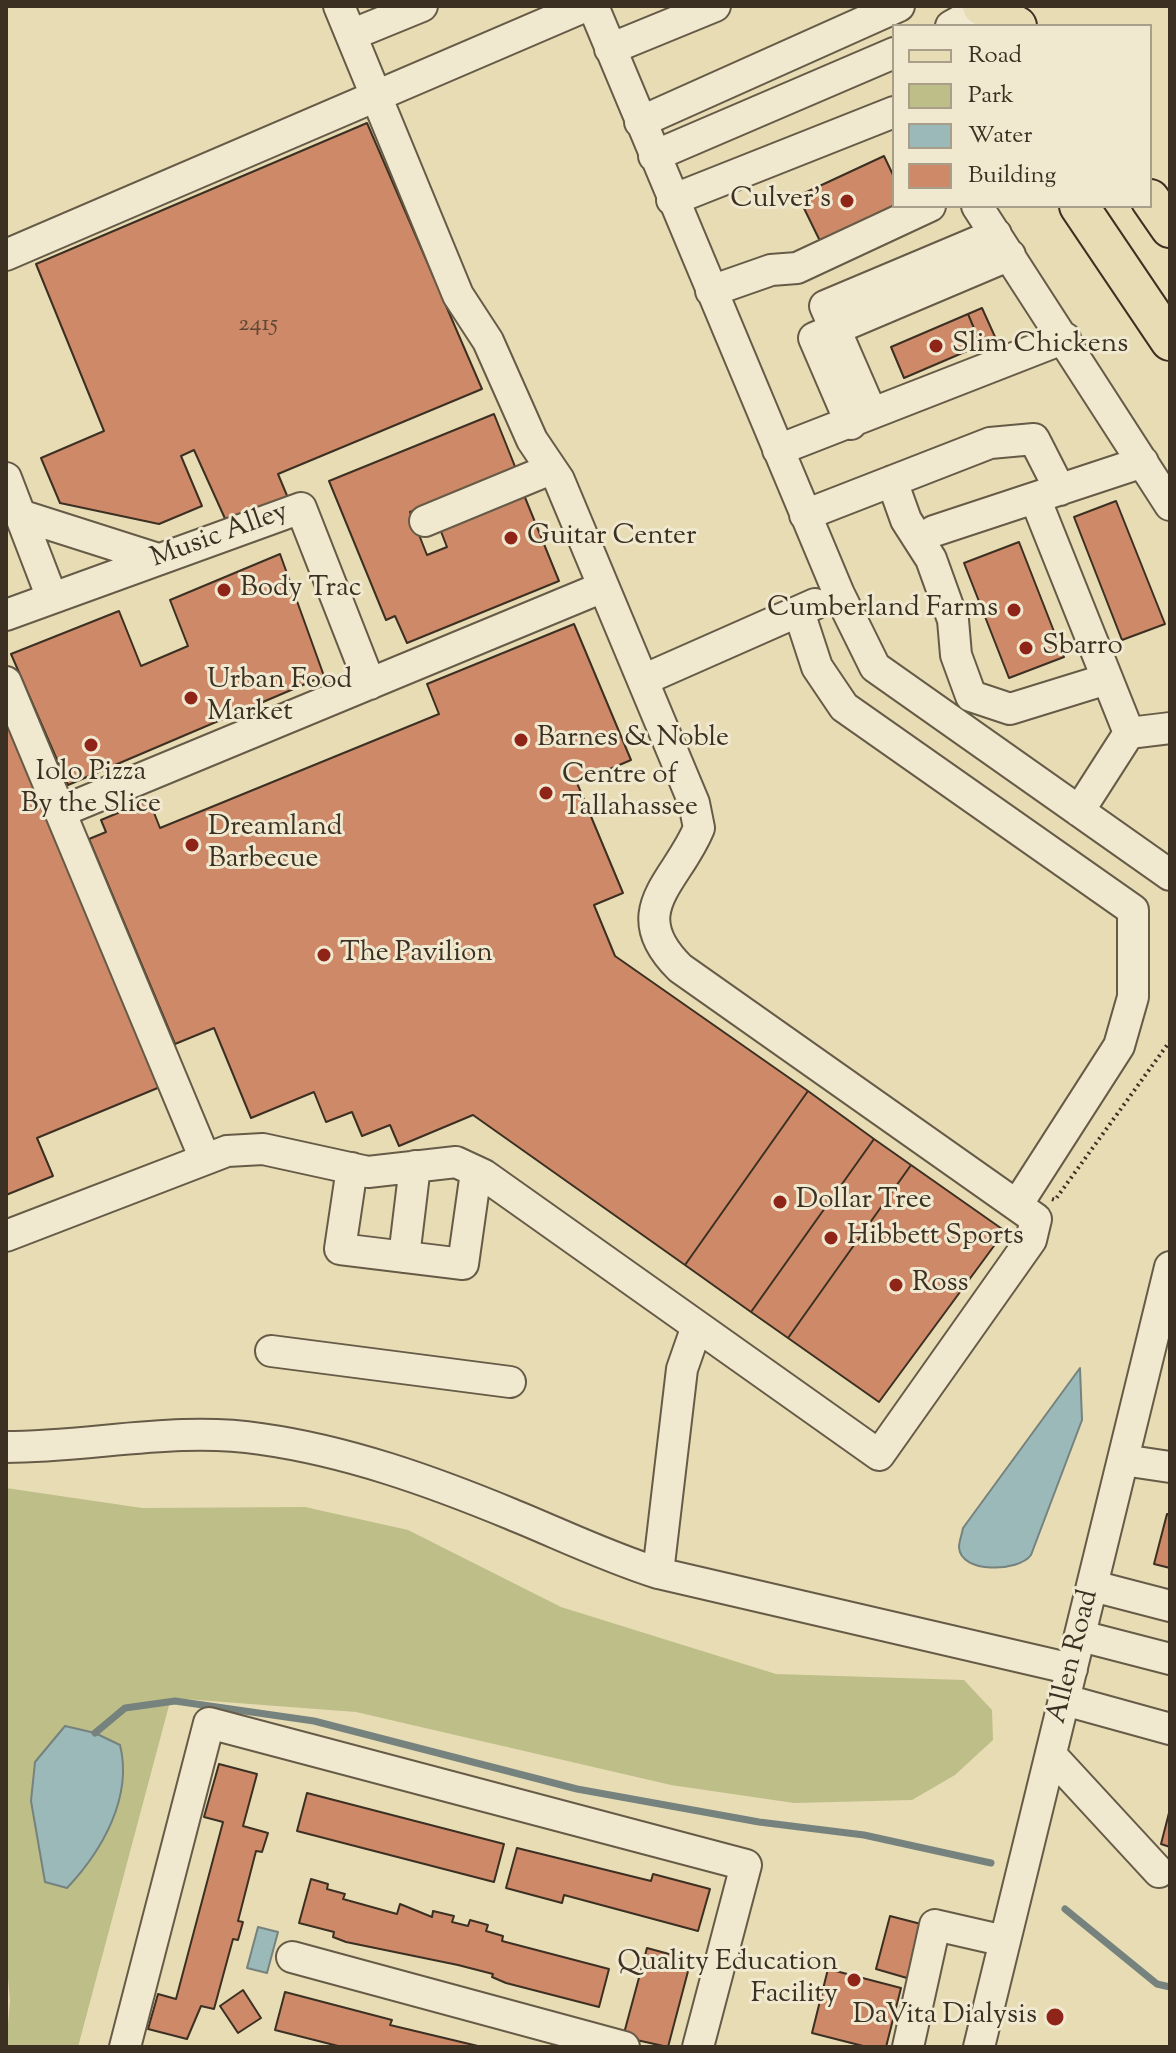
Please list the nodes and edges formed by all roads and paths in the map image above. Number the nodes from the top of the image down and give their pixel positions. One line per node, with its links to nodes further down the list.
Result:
1 (339, 6): 9 (street)
2 (586, 6): 12 (street)
3 (593, 6): 10 (street)
4 (715, 6): 10 (street)
5 (899, 6): 14 (street)
6 (414, 8): 9 (street)
7 (978, 15): 8 (main road)
8 (1010, 24)
9 (351, 35): 12 (street)
10 (610, 49): 14 (street)
11 (892, 54): 15 (street)
12 (376, 97): 25 (street); 32 (street)
13 (892, 113): 18 (street)
14 (640, 122): 15 (street)
15 (654, 156): 18 (street)
16 (1170, 183): 17 (street)
17 (1152, 197)
18 (672, 200): 26 (street)
19 (1152, 202): 23 (main road)
20 (926, 208): 26 (street)
21 (978, 208): 24 (street)
22 (1080, 208): 28 (main road)
23 (1170, 228)
24 (1003, 245): 27 (street); 29 (street)
25 (6, 255)
26 (711, 291): 30 (street)
27 (1065, 338): 29 (street); 31 (street)
28 (1170, 341)
29 (860, 415): 30 (street)
30 (778, 450): 37 (street)
31 (1143, 462): 34 (street); 36 (street)
32 (551, 469): 38 (street); 41 (street)
33 (892, 481): 34 (street); 37 (street); 46 (street)
34 (1048, 494): 39 (street); 46 (street)
35 (12, 501): 40 (street); 43 (street)
36 (1170, 505)
37 (805, 515): 42 (street)
38 (425, 521)
39 (934, 531)
40 (158, 559): 43 (street, Music Alley); 49 (street, Music Alley)
41 (603, 587): 47 (street); 49 (street)
42 (839, 594): 44 (street); 52 (street)
43 (52, 598): 45 (street, Music Alley)
44 (799, 612): 47 (street); 53 (street)
45 (6, 615)
46 (1107, 679): 51 (street)
47 (643, 680): 62 (street)
48 (6, 682): 55 (street)
49 (370, 684): 55 (street)
50 (1170, 728): 51 (street)
51 (1129, 733): 54 (street)
52 (1004, 758): 53 (street); 54 (street)
53 (976, 799): 62 (street)
54 (1079, 811): 56 (street)
55 (60, 812): 58 (street)
56 (1170, 875)
57 (1170, 1041): 62 (path)
58 (205, 1159): 60 (street); 63 (street)
59 (415, 1166): 60 (street); 61 (street); 64 (street)
60 (352, 1168): 64 (street)
61 (476, 1172): 64 (street); 66 (street)
62 (1020, 1201): 66 (street)
63 (6, 1236)
64 (404, 1257)
65 (1170, 1267): 70 (street, Allen Road)
66 (696, 1329): 72 (street)
67 (271, 1351): 68 (street)
68 (510, 1382)
69 (6, 1447): 72 (street)
70 (1123, 1460): 71 (street); 73 (street, Allen Road)
71 (1170, 1467)
72 (658, 1573): 77 (street)
73 (1093, 1586): 74 (street); 75 (street, Allen Road)
74 (1170, 1606)
75 (1081, 1636): 76 (street); 77 (street, Allen Road)
76 (1170, 1659)
77 (1072, 1669): 78 (street, Allen Road)
78 (1065, 1700): 79 (street); 80 (street, Allen Road)
79 (1170, 1729)
80 (1051, 1755): 81 (street); 82 (street, Allen Road)
81 (1159, 1872)
82 (1005, 1941): 87 (street); 88 (street, Allen Road)
83 (292, 1957): 85 (street)
84 (125, 2047): 86 (street)
85 (624, 2047)
86 (698, 2047)
87 (908, 2047)
88 (979, 2047)

